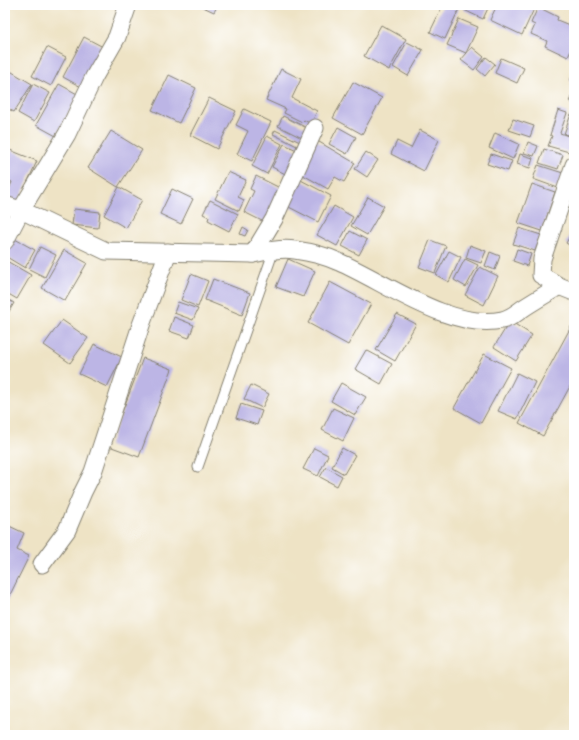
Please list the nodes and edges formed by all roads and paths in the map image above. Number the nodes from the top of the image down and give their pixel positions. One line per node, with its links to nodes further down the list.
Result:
1 (128, 5): 5 (street)
2 (315, 128): 9 (street)
3 (574, 165): 10 (street)
4 (5, 205): 5 (street)
5 (21, 210): 6 (street); 8 (street)
6 (5, 241)
7 (274, 250): 9 (street); 10 (street); 11 (lane)
8 (168, 252): 9 (street); 12 (street)
9 (253, 254)
10 (566, 289)
11 (198, 467)
12 (42, 564)

